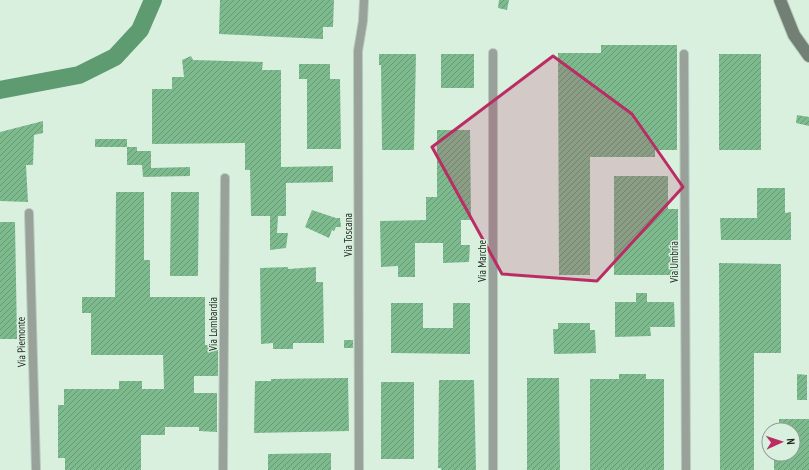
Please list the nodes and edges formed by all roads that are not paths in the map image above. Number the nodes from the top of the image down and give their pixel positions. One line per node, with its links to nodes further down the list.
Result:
1 (364, 0): 10 (street, Via Toscana)
2 (780, 0): 5 (street)
3 (493, 53): 11 (street, Via Marche)
4 (684, 54): 12 (street, Via Umbria)
5 (809, 56)
6 (225, 178): 9 (street, Via Lombardia)
7 (29, 213): 8 (street, Via Piemonte)
8 (36, 470)
9 (224, 470)
10 (359, 470)
11 (493, 470)
12 (686, 470)

